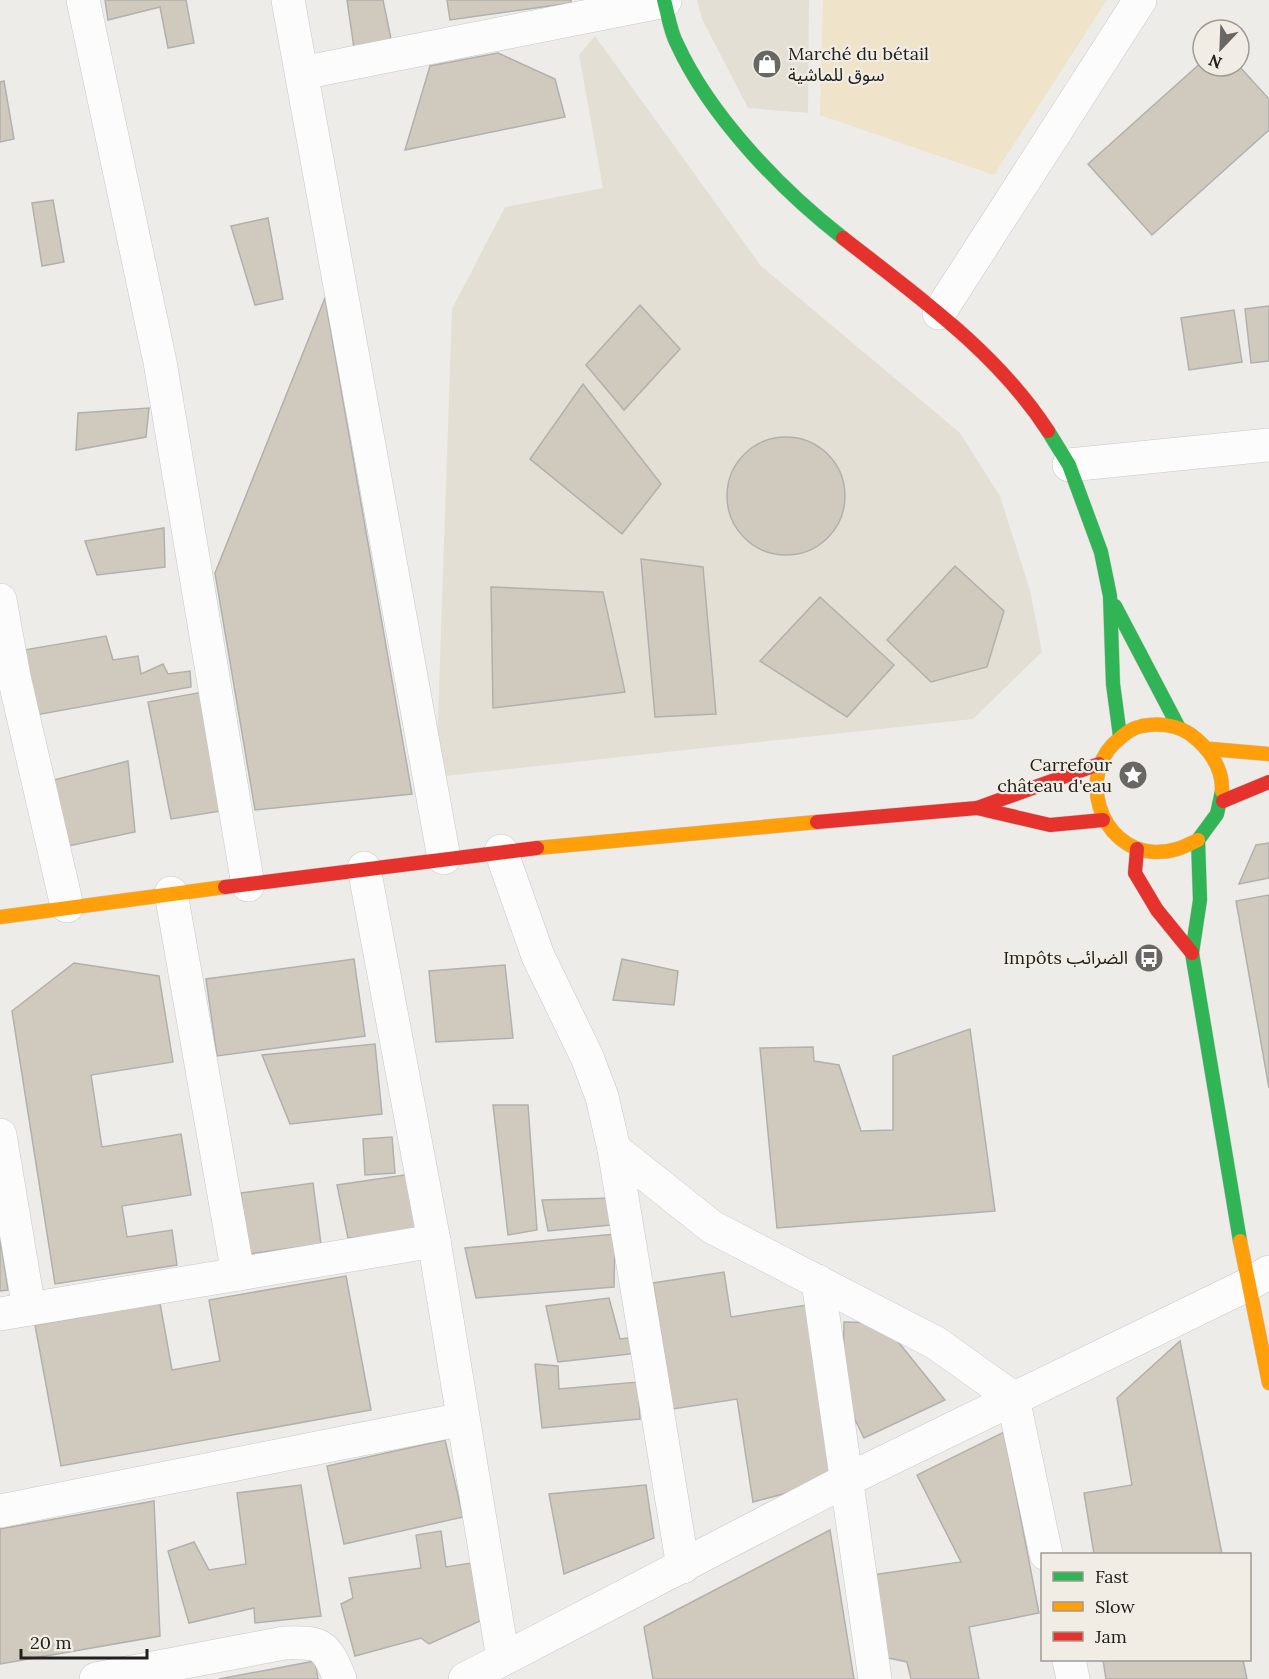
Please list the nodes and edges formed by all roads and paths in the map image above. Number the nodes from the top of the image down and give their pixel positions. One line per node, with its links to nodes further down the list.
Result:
1 (83, 0): 26 (street)
2 (288, 0): 5 (street)
3 (665, 0): 5 (street); 6 (street)
4 (1140, 0): 6 (street)
5 (302, 73): 24 (street)
6 (939, 313): 8 (street)
7 (1269, 445): 8 (street)
8 (1069, 465): 9 (street)
9 (1110, 596): 12 (street); 13 (street)
10 (0, 600): 11 (street)
11 (7, 678): 28 (street)
12 (1178, 726): 13 (street); 14 (street)
13 (1120, 736): 16 (street)
14 (1211, 749): 15 (street); 18 (street)
15 (1269, 753)
16 (1099, 764): 19 (street); 20 (street)
17 (1269, 782): 18 (street)
18 (1223, 801): 21 (street)
19 (977, 808): 20 (street); 23 (street)
20 (1103, 820): 22 (street)
21 (1198, 840): 22 (street); 30 (street)
22 (1137, 849): 30 (street)
23 (501, 851): 24 (street); 32 (street)
24 (444, 858): 25 (street)
25 (364, 868): 26 (street); 33 (street)
26 (248, 885): 27 (street)
27 (171, 894): 28 (street); 34 (street)
28 (67, 906): 29 (street)
29 (0, 917)
30 (1192, 953): 35 (street)
31 (0, 1137): 37 (street)
32 (614, 1149): 36 (street); 44 (street)
33 (434, 1241): 34 (street); 40 (street)
34 (238, 1274): 37 (street)
35 (1258, 1279): 38 (street); 39 (street)
36 (818, 1281): 39 (street); 41 (street)
37 (15, 1311)
38 (1269, 1383)
39 (1013, 1398): 41 (street); 43 (street)
40 (464, 1419): 42 (street); 45 (street)
41 (847, 1480): 44 (street); 50 (street)
42 (0, 1511)
43 (1046, 1553)
44 (683, 1567): 45 (street)
45 (503, 1659): 49 (street)
46 (1069, 1661): 51 (street)
47 (96, 1679): 48 (street)
48 (340, 1679)
49 (465, 1679)
50 (875, 1679)
51 (1073, 1679)

